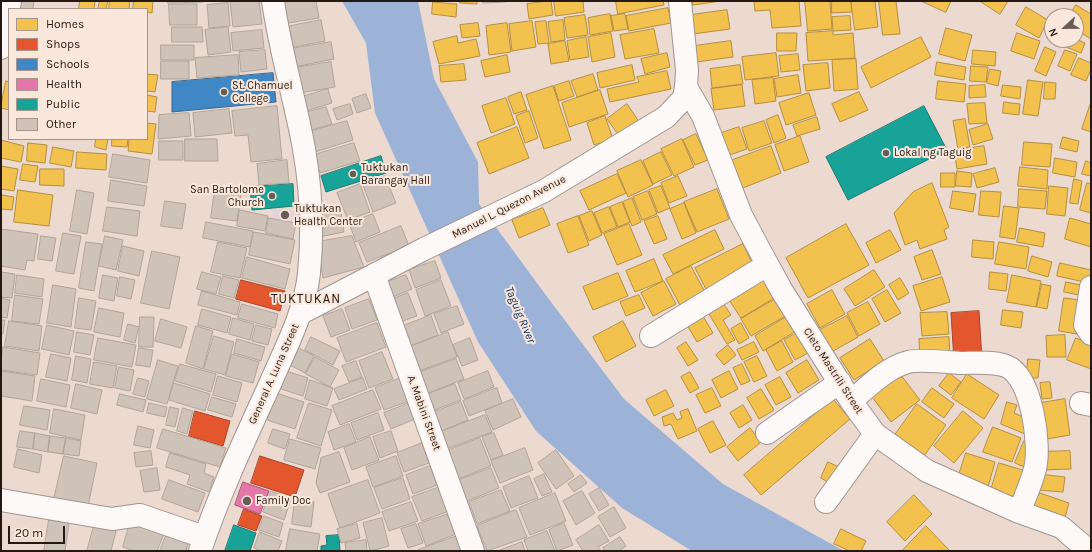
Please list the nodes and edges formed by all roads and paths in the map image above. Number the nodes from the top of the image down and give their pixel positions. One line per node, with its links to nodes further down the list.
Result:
1 (273, 1): 9 (street, General A. Luna Street)
2 (680, 1): 5 (street, Manuel L. Quezon Avenue)
3 (8, 11): 4 (street)
4 (1, 48)
5 (686, 87): 6 (street, Cleto Mastrili Street); 7 (street, Manuel L. Quezon Avenue)
6 (767, 265): 11 (street); 12 (street, Cleto Mastrili Street)
7 (374, 275): 9 (street, Manuel L. Quezon Avenue); 20 (street, A. Mabini Street)
8 (1091, 287): 10 (street)
9 (301, 313): 19 (street, General A. Luna Street)
10 (1091, 334)
11 (651, 336)
12 (840, 382): 13 (street, Cleto Mastrili Street); 14 (street)
13 (851, 401): 15 (street, Cleto Mastrili Street); 18 (street)
14 (767, 433)
15 (875, 434): 17 (street); 18 (street, Cleto Mastrili Street)
16 (1, 500): 19 (street)
17 (826, 502)
18 (1019, 512): 21 (street, Cleto Mastrili Street)
19 (202, 544)
20 (473, 551)
21 (1089, 551)

